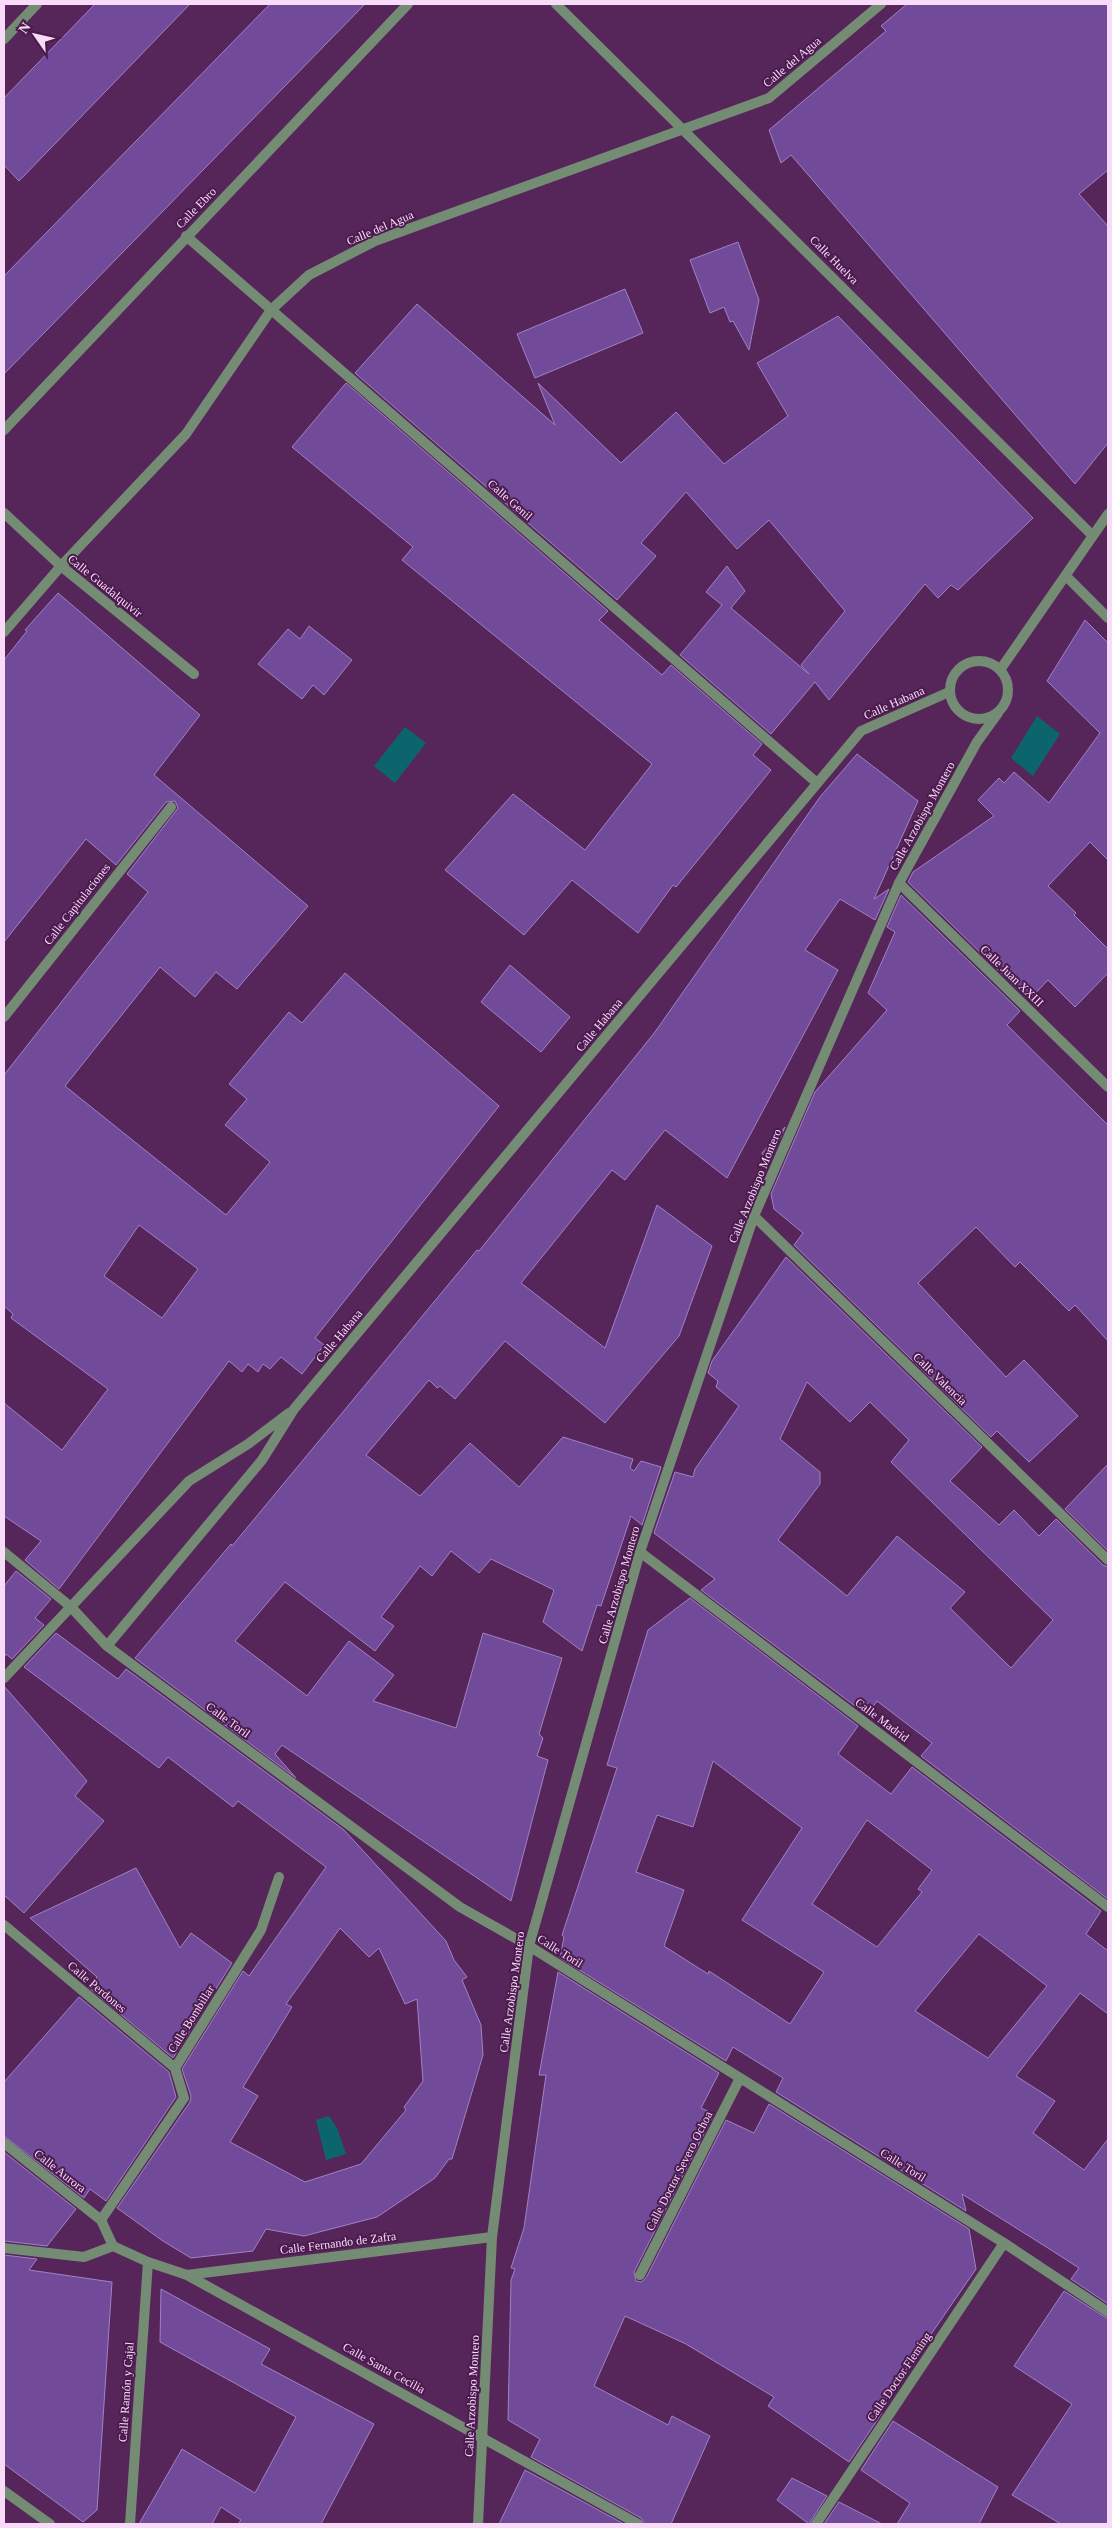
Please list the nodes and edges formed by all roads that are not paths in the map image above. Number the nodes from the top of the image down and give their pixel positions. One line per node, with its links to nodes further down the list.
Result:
1 (37, 4): 5 (street)
2 (408, 4): 7 (street, Calle Ebro)
3 (556, 4): 6 (street, Calle Huelva)
4 (881, 4): 6 (street, Calle del Agua)
5 (4, 39)
6 (684, 128): 8 (street, Calle del Agua); 12 (street, Calle Huelva)
7 (186, 236): 8 (street, Calle Genil); 9 (street, Calle Ebro)
8 (271, 310): 13 (street, Calle del Agua); 21 (street, Calle Genil)
9 (4, 430)
10 (4, 513): 13 (street, Calle Guadalquivir)
11 (1108, 514): 12 (street)
12 (1092, 535): 14 (street)
13 (61, 566): 16 (street, Calle del Agua); 18 (street, Calle Guadalquivir)
14 (1067, 577): 15 (street); 17 (street)
15 (1108, 618)
16 (4, 632)
17 (1000, 670): 19 (street); 20 (street)
18 (194, 674)
19 (949, 692): 20 (street); 21 (street, Calle Habana)
20 (998, 713): 23 (street, Calle Arzobispo Montero)
21 (817, 783): 27 (street, Calle Habana)
22 (171, 807): 24 (street, Calle Capitulaciones)
23 (898, 883): 25 (street, Calle Juan XXIII); 26 (street, Calle Arzobispo Montero)
24 (4, 1017)
25 (1108, 1087)
26 (754, 1216): 29 (street, Calle Arzobispo Montero); 30 (street, Calle Valencia)
27 (294, 1409): 31 (street, Calle Habana); 32 (street, Calle Habana)
28 (4, 1552): 31 (street, Calle Toril)
29 (640, 1552): 35 (street, Calle Madrid); 37 (street, Calle Arzobispo Montero)
30 (1108, 1560)
31 (71, 1607): 32 (street, Calle Toril); 33 (street, Calle Habana)
32 (107, 1646): 37 (street, Calle Toril)
33 (4, 1678)
34 (280, 1877): 38 (street, Calle Bombillar)
35 (1108, 1907)
36 (4, 1925): 38 (street, Calle Perdones)
37 (529, 1946): 39 (street, Calle Toril); 42 (street, Calle Arzobispo Montero)
38 (175, 2068): 41 (street, Calle Bombillar)
39 (740, 2078): 43 (street, Calle Toril); 48 (street, Calle Doctor Severo Ochoa)
40 (4, 2143): 41 (street, Calle Aurora)
41 (101, 2220): 44 (street)
42 (492, 2237): 47 (street, Calle Fernando de Zafra); 50 (street, Calle Arzobispo Montero)
43 (1004, 2243): 49 (street, Calle Toril); 56 (street, Calle Doctor Fleming)
44 (113, 2246): 45 (street); 46 (street, Calle Santa Cecilia)
45 (4, 2248)
46 (148, 2262): 47 (street, Calle Santa Cecilia); 53 (street, Calle Ramón y Cajal)
47 (187, 2274): 50 (street, Calle Santa Cecilia)
48 (640, 2275)
49 (1108, 2312)
50 (482, 2437): 54 (street, Calle Arzobispo Montero); 55 (street, Calle Santa Cecilia)
51 (4, 2491): 52 (street)
52 (50, 2524)
53 (130, 2524)
54 (478, 2524)
55 (638, 2524)
56 (816, 2524)

